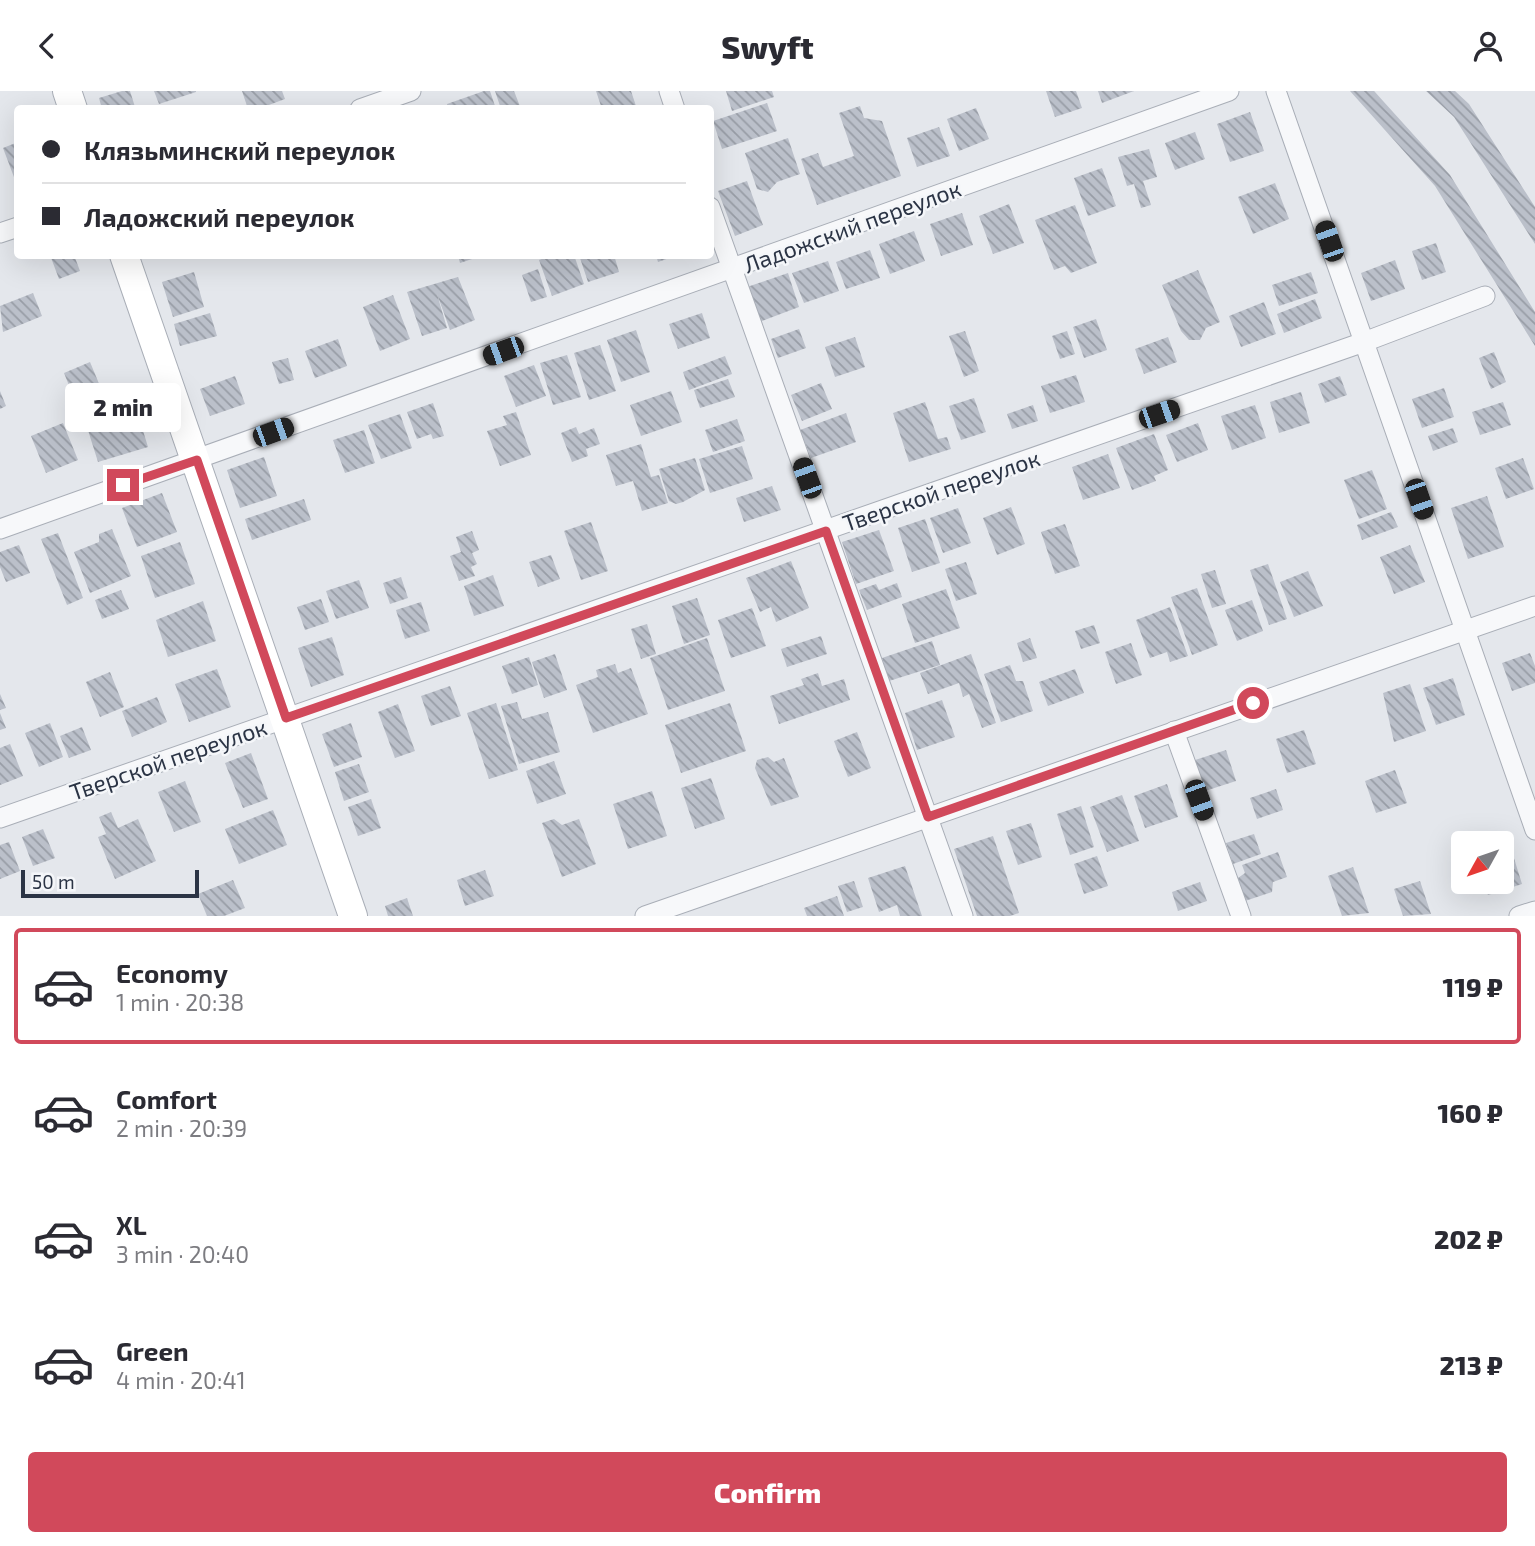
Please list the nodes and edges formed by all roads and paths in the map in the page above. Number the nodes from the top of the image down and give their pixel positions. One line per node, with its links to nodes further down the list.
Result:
1 (411, 91): 4 (street)
2 (1229, 91): 7 (street, Ладожский переулок)
3 (1276, 91): 9 (street)
4 (371, 105)
5 (714, 218): 7 (street)
6 (125, 259): 10 (main road)
7 (732, 269): 10 (street, Ладожский переулок); 12 (street)
8 (1485, 296): 9 (street, Тверской переулок)
9 (1364, 342): 12 (street, Тверской переулок); 14 (street)
10 (197, 460): 11 (street, Ладожский переулок); 15 (main road)
11 (0, 529)
12 (826, 531): 15 (street, Тверской переулок); 17 (street)
13 (1535, 607): 14 (street)
14 (1465, 629): 16 (street); 19 (street)
15 (286, 718): 18 (street, Тверской переулок); 21 (main road)
16 (1174, 731): 17 (street); 24 (street)
17 (928, 817): 22 (street); 23 (street)
18 (0, 818)
19 (1535, 830)
20 (1535, 911): 25 (street)
21 (353, 916)
22 (645, 916)
23 (963, 916)
24 (1241, 916)
25 (1519, 916)

